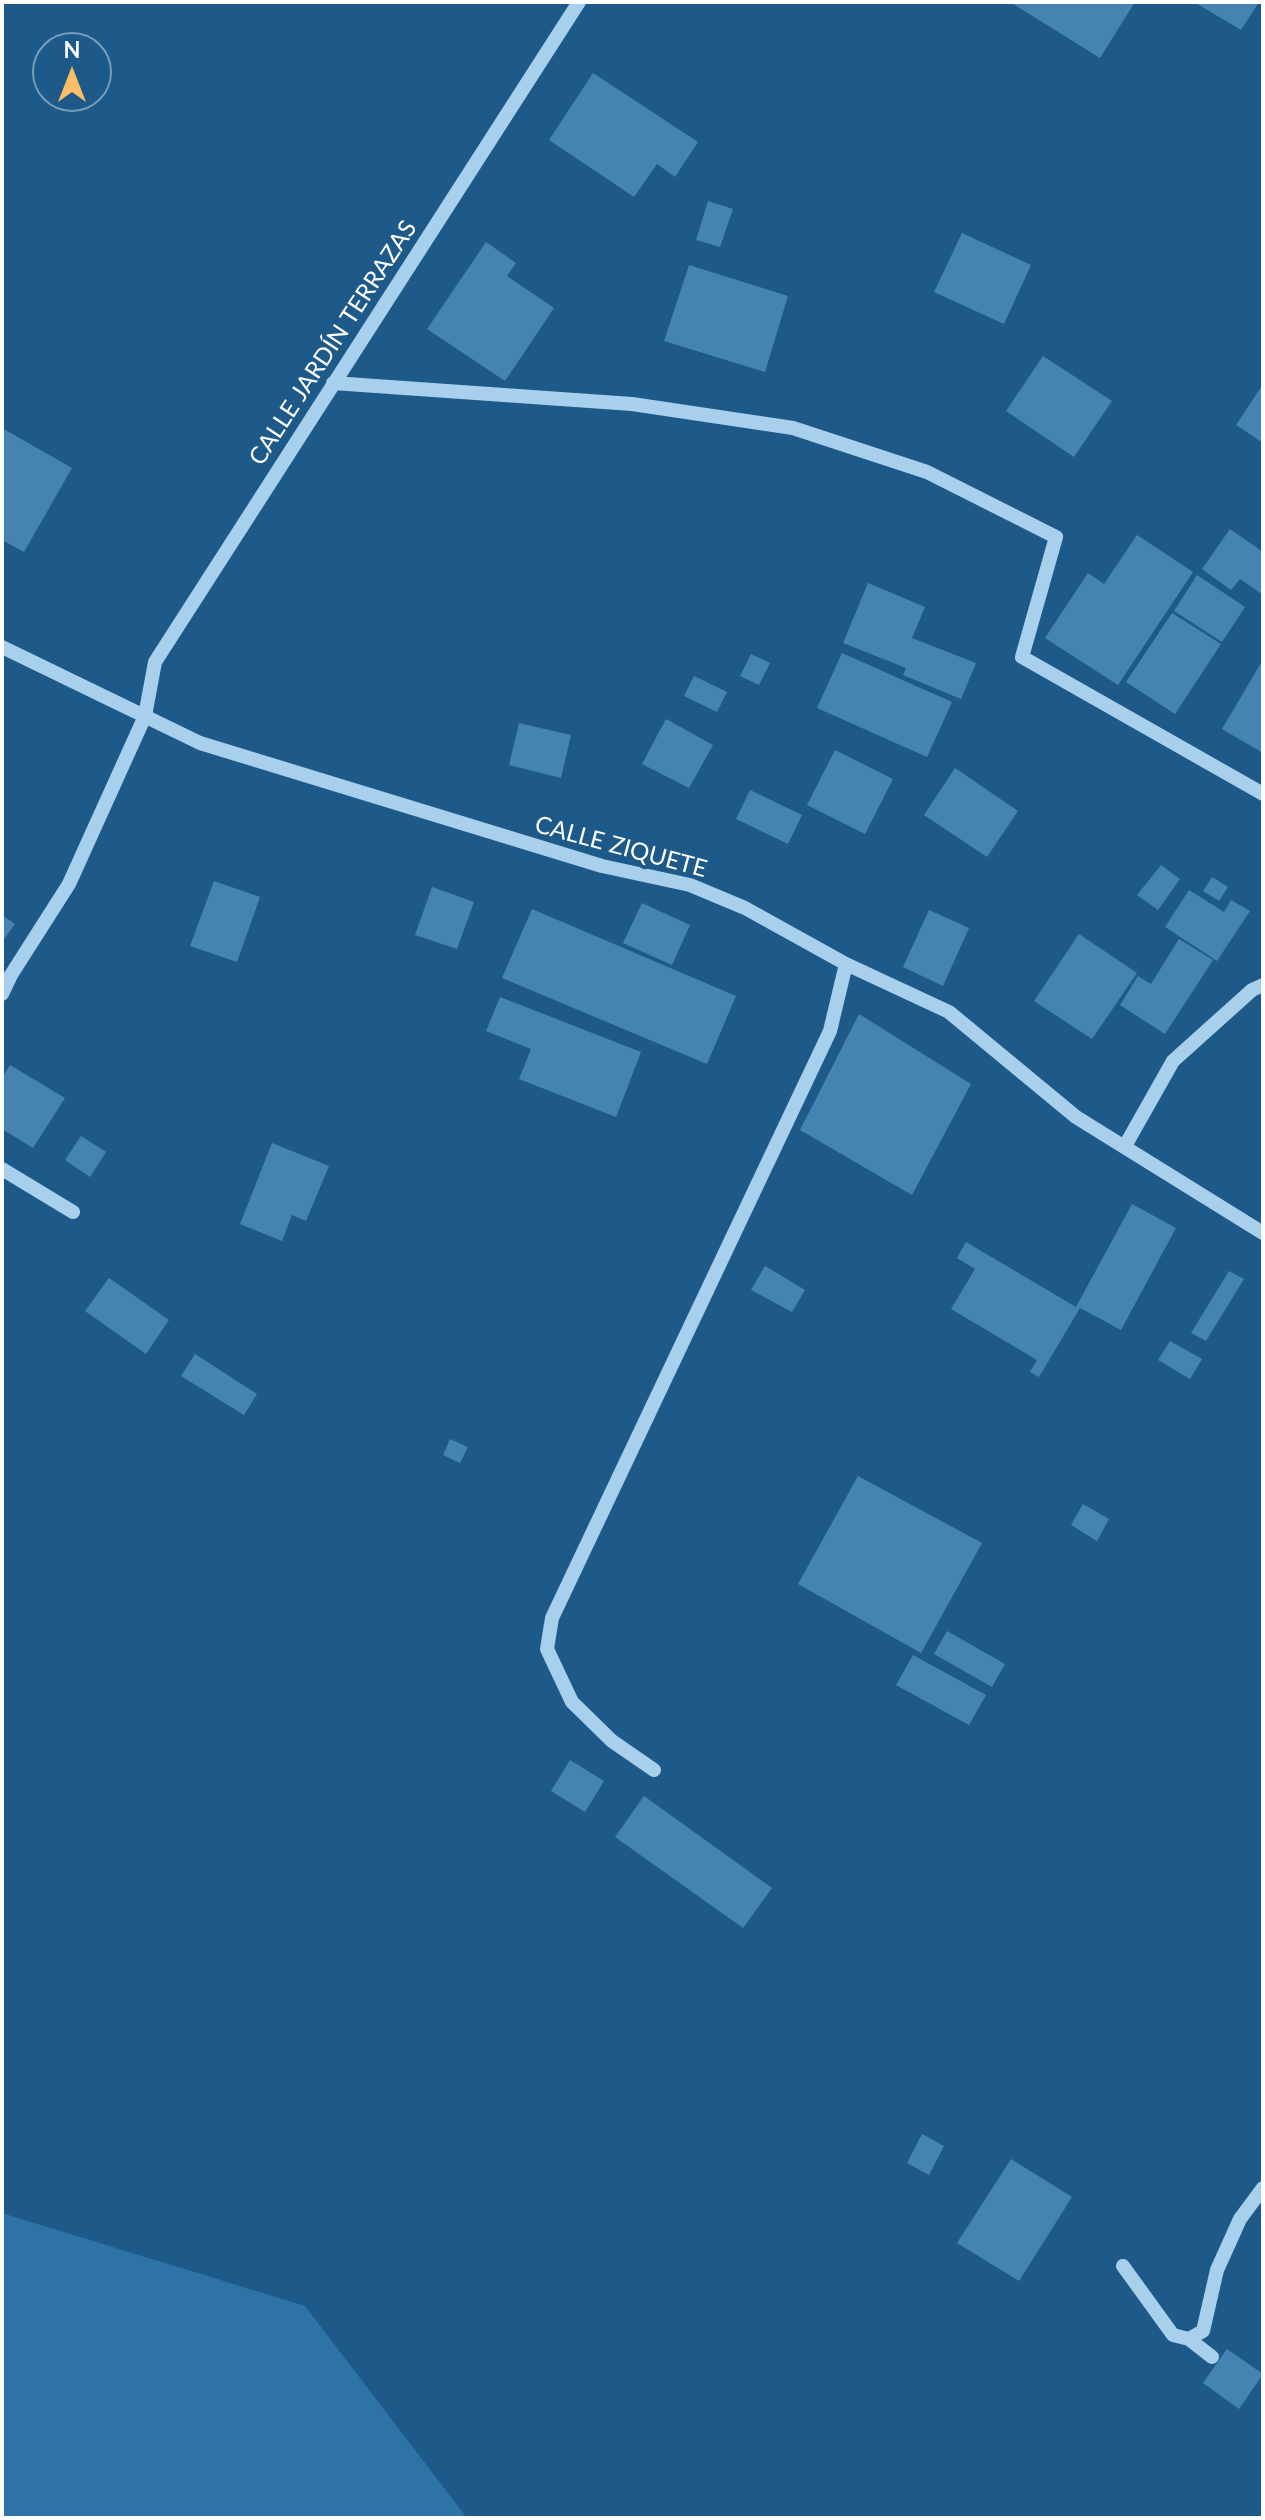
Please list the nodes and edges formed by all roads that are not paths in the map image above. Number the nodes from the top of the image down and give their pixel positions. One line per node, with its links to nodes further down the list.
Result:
1 (579, 2): 2 (street, CALLE JARDÍN TERRAZAS)
2 (333, 383): 4 (street, CALLE JARDÍN TERRAZAS); 5 (street)
3 (2, 647): 4 (street, CALLE ZIQUETE)
4 (145, 716): 6 (street, CALLE ZIQUETE); 8 (street, CALLE JARDÍN TERRAZAS)
5 (1263, 794)
6 (846, 964): 9 (street, CALLE ZIQUETE); 13 (street)
7 (1263, 985): 9 (street)
8 (2, 994)
9 (1125, 1146): 12 (street, CALLE ZIQUETE)
10 (2, 1169): 11 (street)
11 (73, 1212)
12 (1263, 1233)
13 (654, 1770)
14 (1263, 2188): 16 (street)
15 (1123, 2266): 16 (street)
16 (1189, 2339): 17 (street)
17 (1212, 2357)

